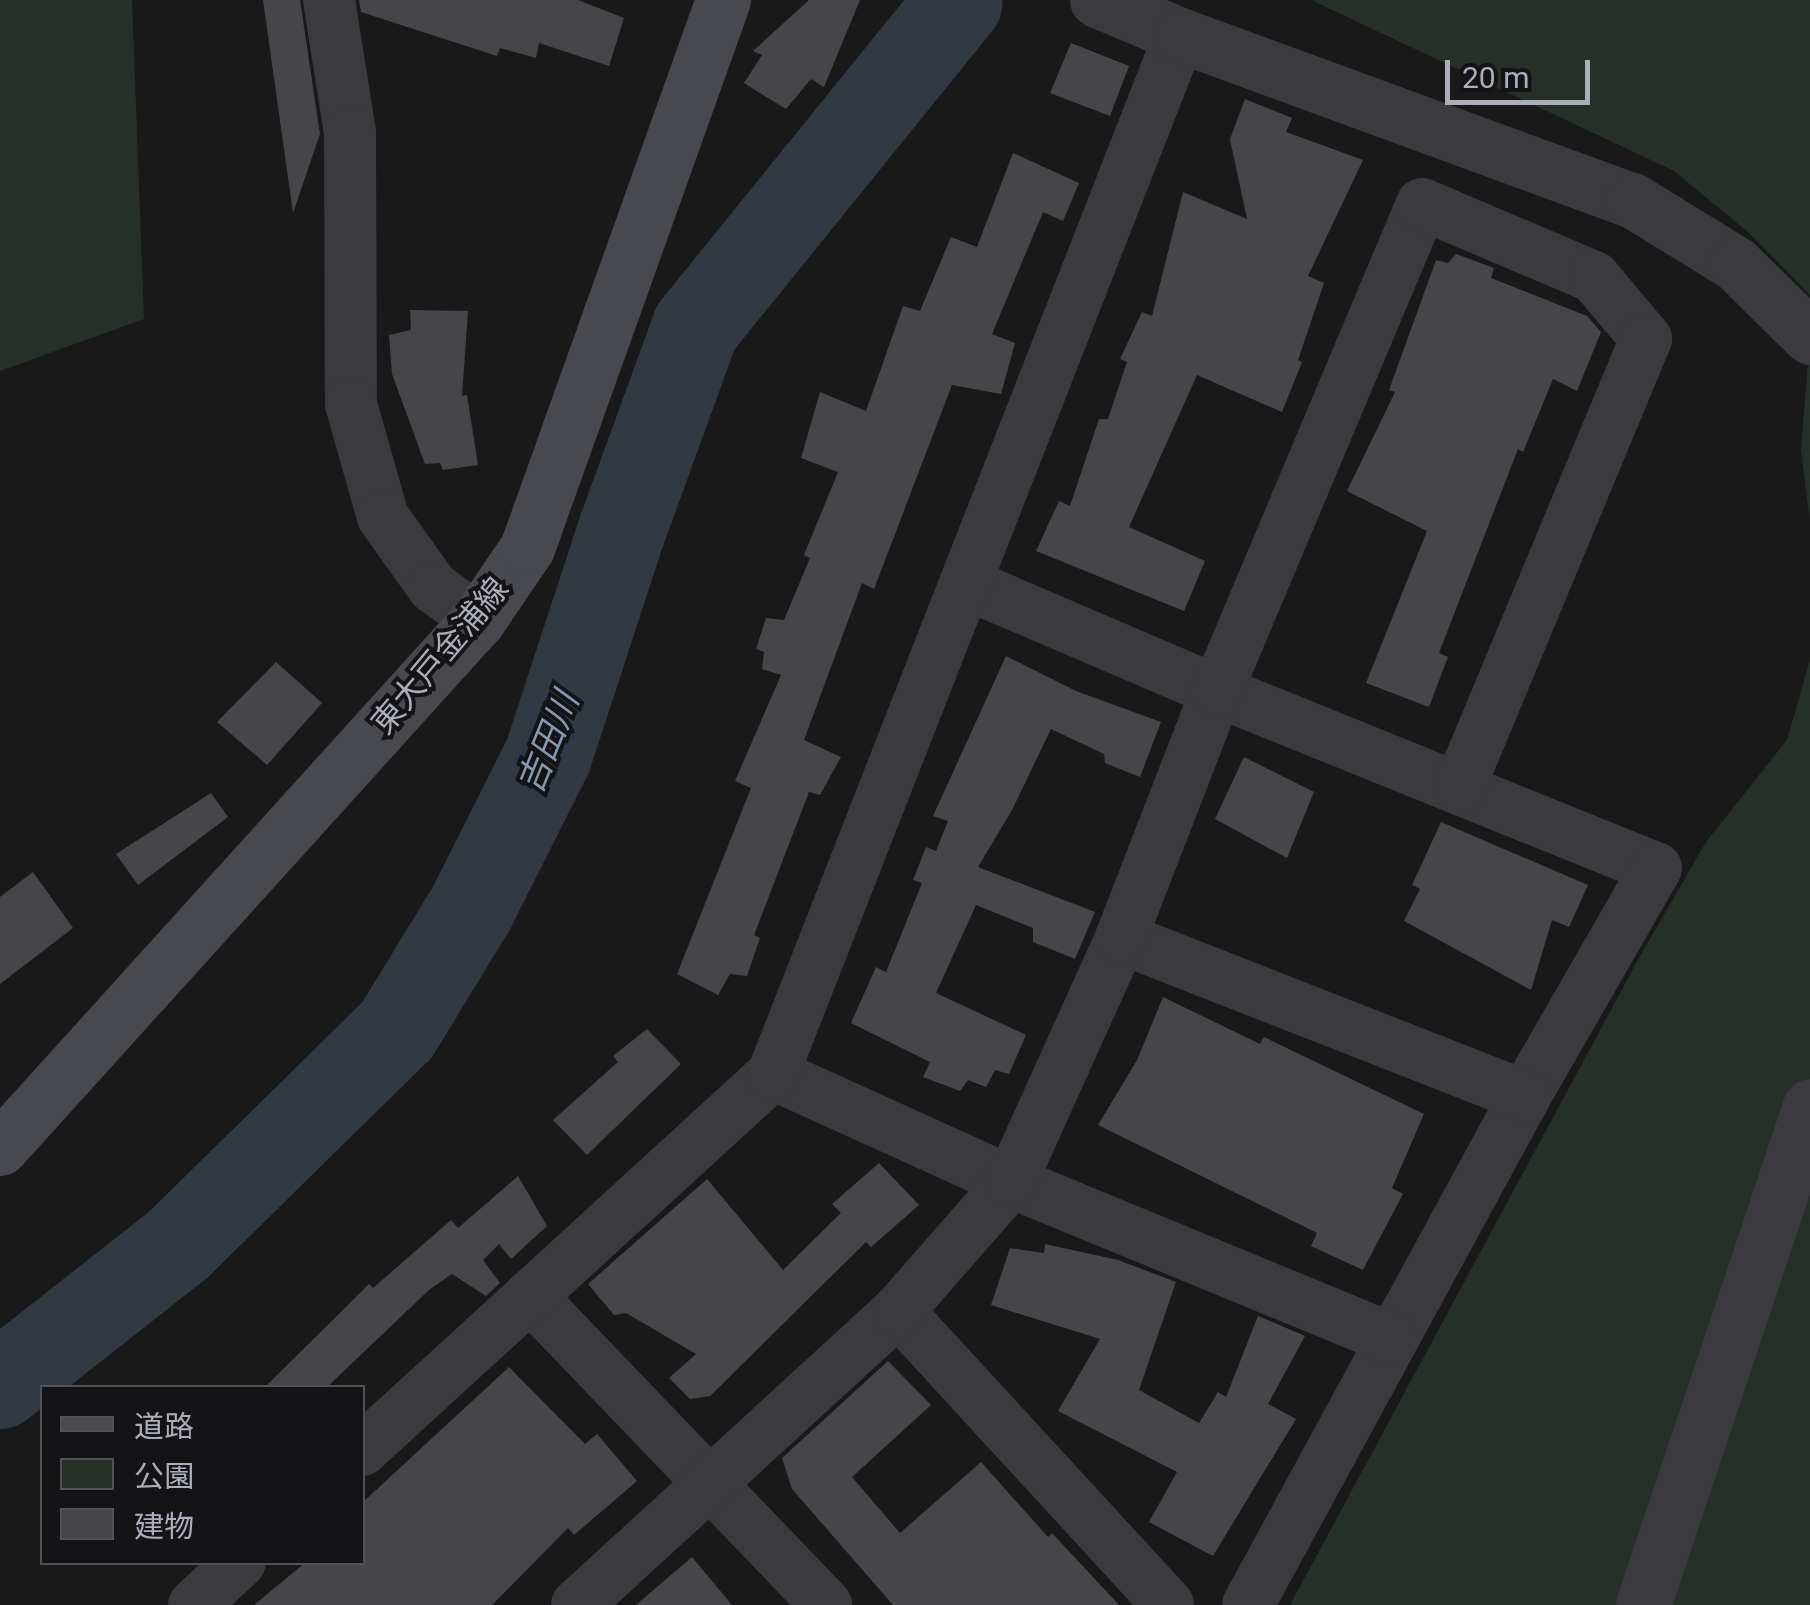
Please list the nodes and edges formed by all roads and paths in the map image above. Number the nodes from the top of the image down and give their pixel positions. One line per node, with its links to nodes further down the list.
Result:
1 (330, 0): 7 (street)
2 (723, 0): 7 (main road, 東大戸金浦線)
3 (1097, 0): 4 (street)
4 (1180, 36): 5 (street); 6 (street)
5 (1810, 337)
6 (967, 584): 8 (street); 11 (street)
7 (478, 620): 14 (main road, 東大戸金浦線)
8 (1217, 691): 9 (street); 9 (street); 10 (street)
9 (1460, 786): 12 (street)
10 (1121, 938): 12 (street); 15 (street)
11 (772, 1074): 15 (street); 16 (street)
12 (1525, 1096): 18 (street)
13 (1810, 1106): 27 (street)
14 (0, 1148)
15 (1011, 1182): 17 (street); 18 (street)
16 (530, 1296): 19 (street); 20 (street)
17 (898, 1311): 20 (street); 25 (street)
18 (1392, 1340): 26 (street)
19 (365, 1447)
20 (710, 1482): 23 (street); 24 (street)
21 (237, 1565): 22 (street)
22 (194, 1605)
23 (576, 1605)
24 (826, 1605)
25 (1168, 1605)
26 (1248, 1605)
27 (1643, 1605)

